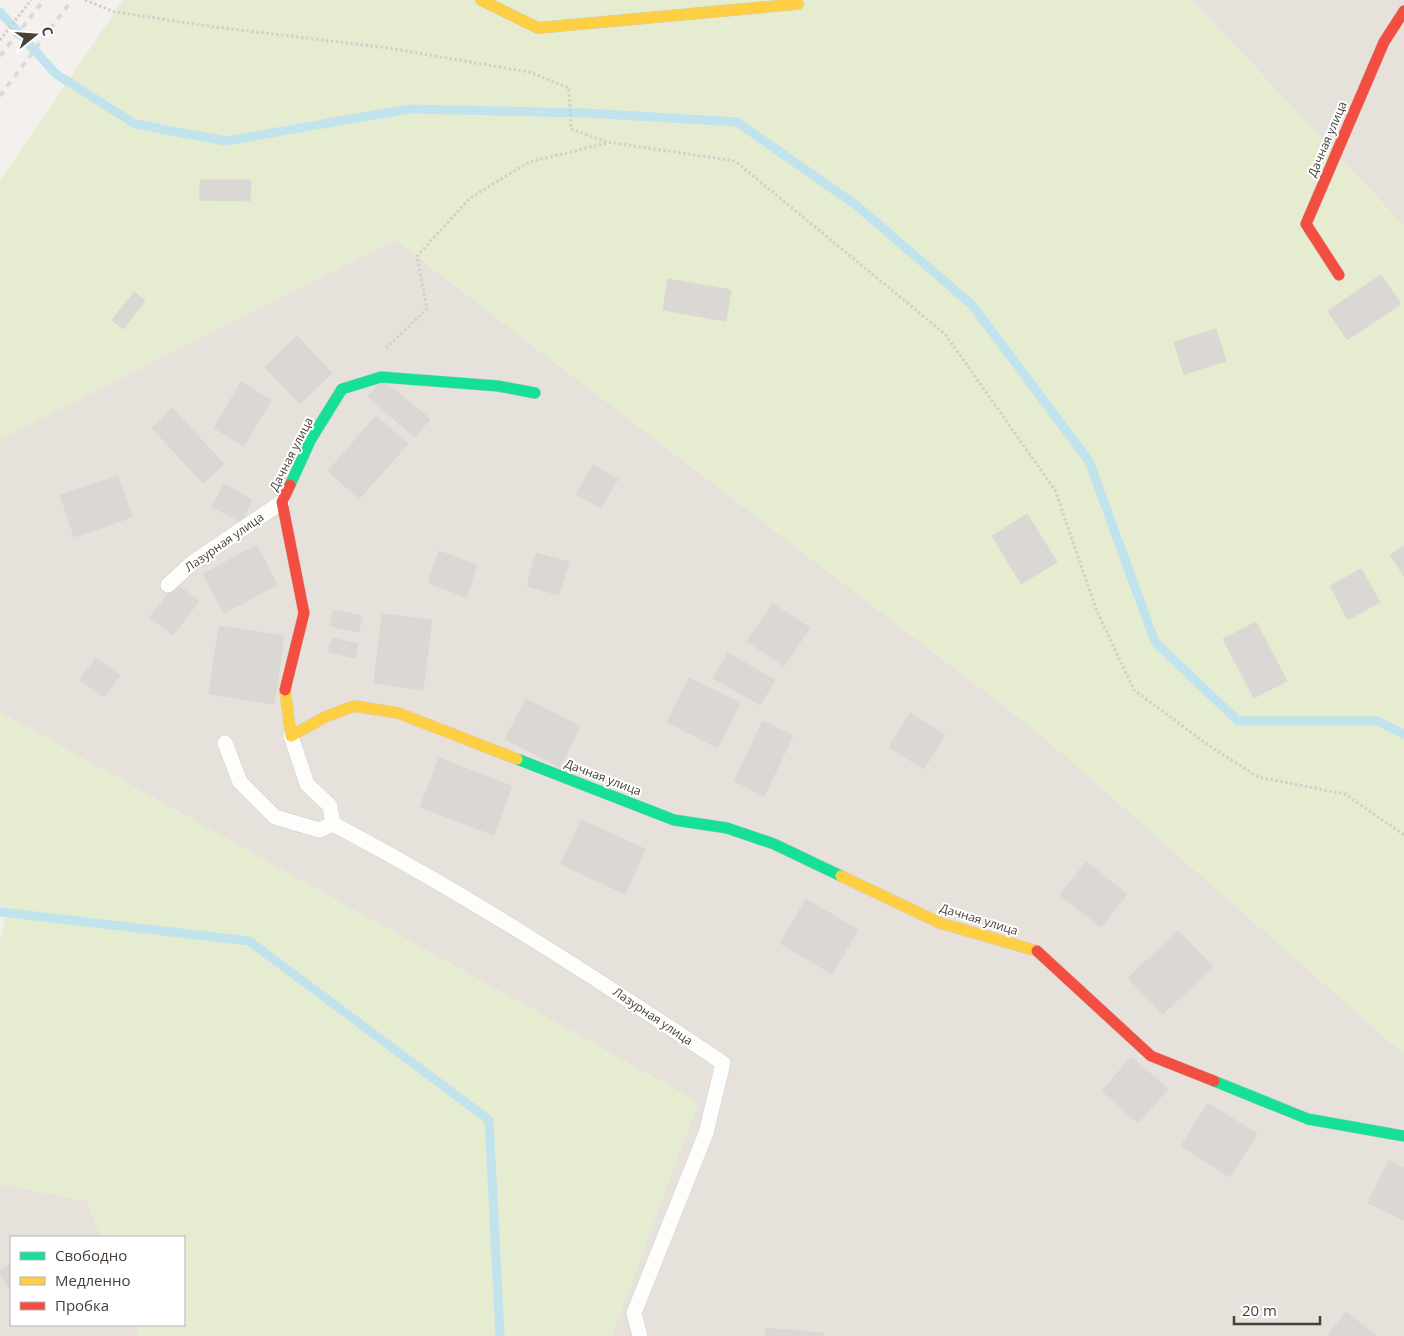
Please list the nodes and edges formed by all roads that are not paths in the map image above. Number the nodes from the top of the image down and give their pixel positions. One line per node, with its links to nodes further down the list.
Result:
1 (481, 0): 2 (street)
2 (798, 4)
3 (1404, 11): 4 (street, Дачная улица)
4 (1339, 275)
5 (535, 393): 6 (street, Дачная улица)
6 (282, 502): 7 (lane, Лазурная улица); 8 (street, Дачная улица)
7 (168, 585)
8 (291, 736): 10 (lane); 11 (street, Дачная улица)
9 (225, 743): 10 (lane)
10 (332, 824): 12 (lane, Лазурная улица)
11 (1404, 1136)
12 (640, 1336)

